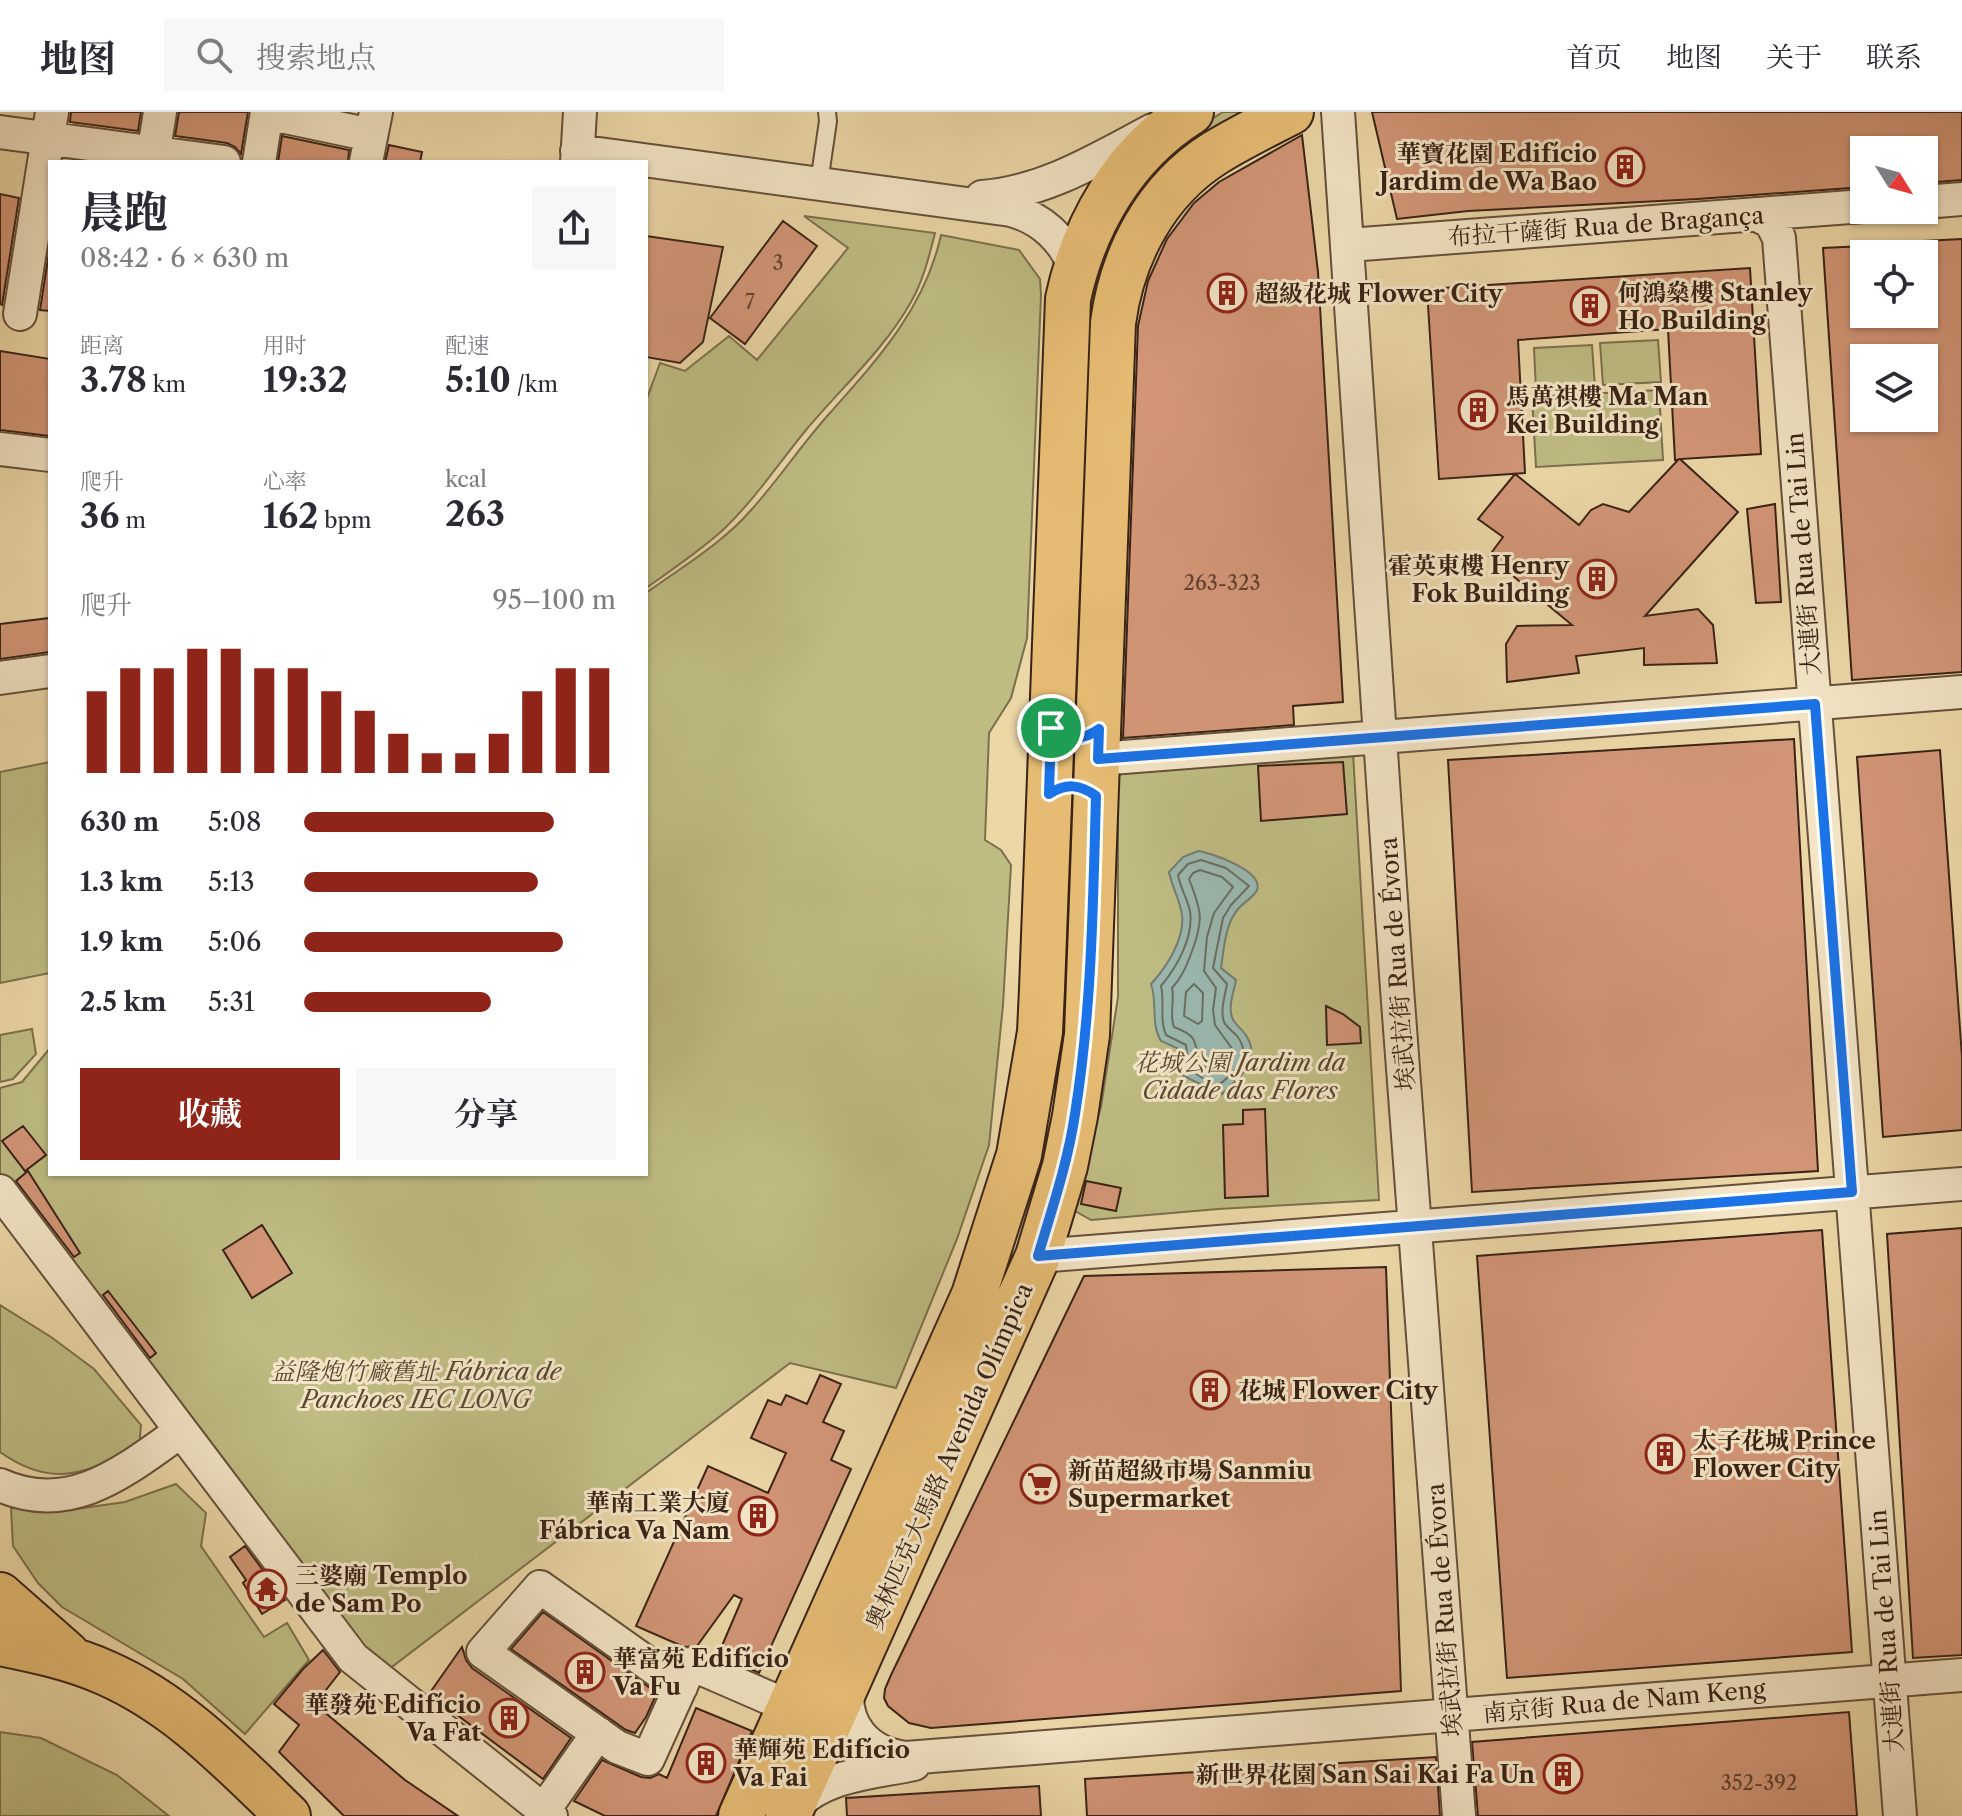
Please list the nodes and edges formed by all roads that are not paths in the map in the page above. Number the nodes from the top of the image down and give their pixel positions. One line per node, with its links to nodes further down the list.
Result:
1 (160, 112): 12 (street)
2 (580, 112): 11 (street)
3 (827, 112): 17 (lane)
4 (1190, 112): 18 (street); 26 (main road, 奧林匹克大馬路 Avenida Olímpica)
5 (1291, 112): 36 (main road, 奧林匹克大馬路 Avenida Olímpica)
6 (1338, 112): 25 (street, 埃武拉街 Rua de Évora)
7 (267, 113): 10 (street); 14 (street)
8 (50, 125): 9 (street); 12 (street); 27 (street)
9 (0, 132)
10 (371, 136)
11 (577, 156): 15 (street)
12 (152, 157): 13 (street)
13 (195, 160)
14 (259, 160)
15 (613, 160)
16 (648, 164): 17 (street)
17 (819, 183): 18 (street)
18 (927, 197): 26 (street)
19 (1962, 199): 20 (street)
20 (1938, 201)
21 (1850, 207): 22 (street, 布拉干薩街 Rua de Bragança)
22 (1799, 211): 23 (street, 布拉干薩街 Rua de Bragança); 24 (street)
23 (1755, 214): 24 (street); 25 (street, 布拉干薩街 Rua de Bragança)
24 (1779, 238): 33 (street, 大連街 Rua de Tai Lin)
25 (1349, 245): 35 (street, 埃武拉街 Rua de Évora)
26 (1075, 268): 34 (main road, 奧林匹克大馬路 Avenida Olímpica)
27 (20, 314)
28 (0, 449): 29 (street)
29 (48, 455)
30 (48, 671): 31 (street)
31 (0, 678)
32 (1962, 692): 33 (street)
33 (1815, 704): 35 (street); 40 (street, 大連街 Rua de Tai Lin)
34 (1051, 728): 36 (main road); 37 (main road, 奧林匹克大馬路 Avenida Olímpica)
35 (1381, 737): 36 (street); 41 (street, 埃武拉街 Rua de Évora)
36 (1098, 761): 37 (main road); 42 (main road, 奧林匹克大馬路 Avenida Olímpica)
37 (1049, 794): 52 (main road, 奧林匹克大馬路 Avenida Olímpica)
38 (1962, 1184): 40 (street)
39 (0, 1191): 43 (street)
40 (1852, 1192): 41 (street); 50 (street, 大連街 Rua de Tai Lin)
41 (1417, 1226): 42 (street); 53 (street, 埃武拉街 Rua de Évora)
42 (1038, 1256): 49 (main road, 奧林匹克大馬路 Avenida Olímpica)
43 (181, 1431): 44 (street); 57 (street)
44 (0, 1485)
45 (0, 1595): 47 (main road)
46 (0, 1643): 47 (main road)
47 (77, 1663): 56 (main road)
48 (1962, 1675): 50 (street, 南京街 Rua de Nam Keng)
49 (850, 1678): 55 (street, 南京街 Rua de Nam Keng); 59 (main road, 奧林匹克大馬路 Avenida Olímpica)
50 (1890, 1680): 53 (street, 南京街 Rua de Nam Keng); 61 (street, 大連街 Rua de Tai Lin)
51 (681, 1687): 52 (street); 54 (street); 54 (street)
52 (790, 1707): 58 (main road, 奧林匹克大馬路 Avenida Olímpica)
53 (1452, 1715): 55 (street, 南京街 Rua de Nam Keng); 60 (street, 埃武拉街 Rua de Évora)
54 (598, 1733): 57 (street)
55 (952, 1755): 59 (street, 南京街 Rua de Nam Keng)
56 (280, 1810)
57 (548, 1813)
58 (741, 1816)
59 (788, 1816)
60 (1459, 1816)
61 (1900, 1816)

